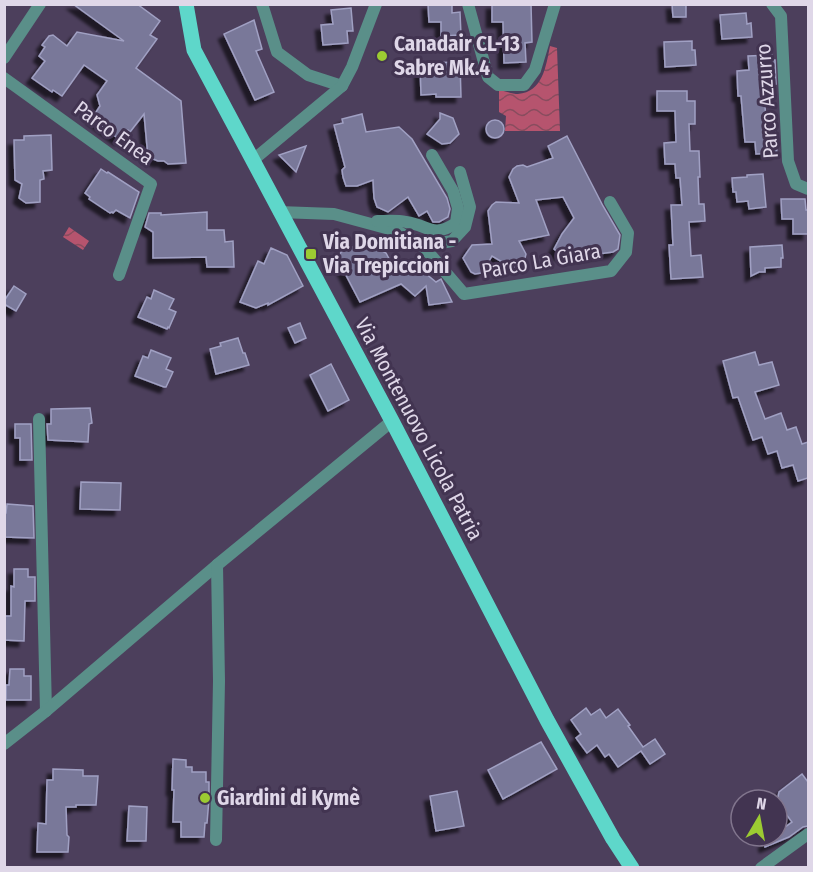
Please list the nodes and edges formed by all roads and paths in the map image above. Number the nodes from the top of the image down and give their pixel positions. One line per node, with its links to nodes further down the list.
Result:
1 (40, 4): 8 (street)
2 (186, 4): 12 (main road, Via Montenuovo Licola Patria)
3 (262, 4): 10 (street)
4 (376, 4): 10 (street)
5 (468, 4): 6 (street)
6 (555, 4)
7 (772, 4): 14 (street, Parco Azzurro)
8 (4, 58)
9 (4, 78): 19 (street, Parco Enea)
10 (342, 86): 12 (street)
11 (432, 155): 17 (street, Parco La Giara)
12 (252, 160): 16 (main road, Via Montenuovo Licola Patria)
13 (460, 171): 18 (street)
14 (808, 189)
15 (610, 202): 18 (street, Parco La Giara)
16 (279, 212): 17 (street, Parco La Giara); 21 (main road, Via Montenuovo Licola Patria)
17 (369, 223): 18 (street, Parco La Giara)
18 (423, 246)
19 (120, 275)
20 (39, 419): 23 (street)
21 (392, 421): 22 (street); 27 (main road, Via Montenuovo Licola Patria)
22 (217, 565): 23 (street); 26 (street)
23 (46, 711): 24 (street)
24 (4, 744)
25 (808, 834): 28 (street)
26 (216, 840)
27 (632, 867)
28 (761, 867)

